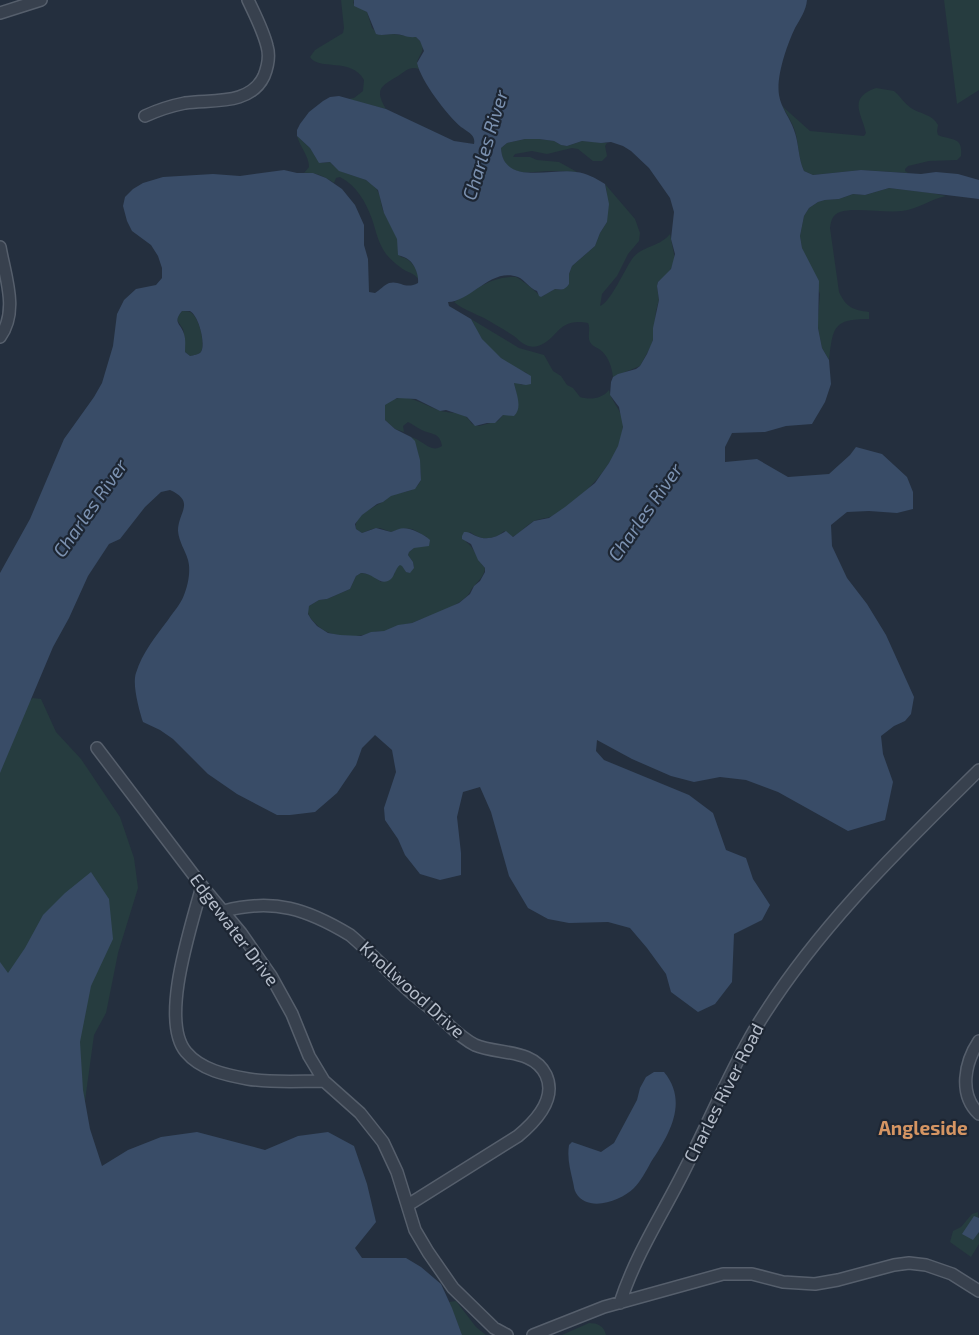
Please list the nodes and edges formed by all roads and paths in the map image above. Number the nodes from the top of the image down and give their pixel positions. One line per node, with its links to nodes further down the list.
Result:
1 (41, 0): 3 (street)
2 (248, 0): 4 (street)
3 (0, 13)
4 (145, 116)
5 (0, 247): 6 (street)
6 (0, 337)
7 (97, 748): 9 (street, Edgewater Drive)
8 (979, 770): 16 (street, Charles River Road)
9 (202, 886): 10 (street, Edgewater Drive); 12 (street)
10 (224, 911): 12 (street, Edgewater Drive); 14 (street, Knollwood Drive)
11 (979, 1041): 13 (street)
12 (324, 1082): 14 (street, Edgewater Drive)
13 (979, 1114)
14 (408, 1205): 17 (street, Edgewater Drive)
15 (979, 1290): 16 (street)
16 (620, 1303): 18 (street)
17 (507, 1335)
18 (533, 1335)

